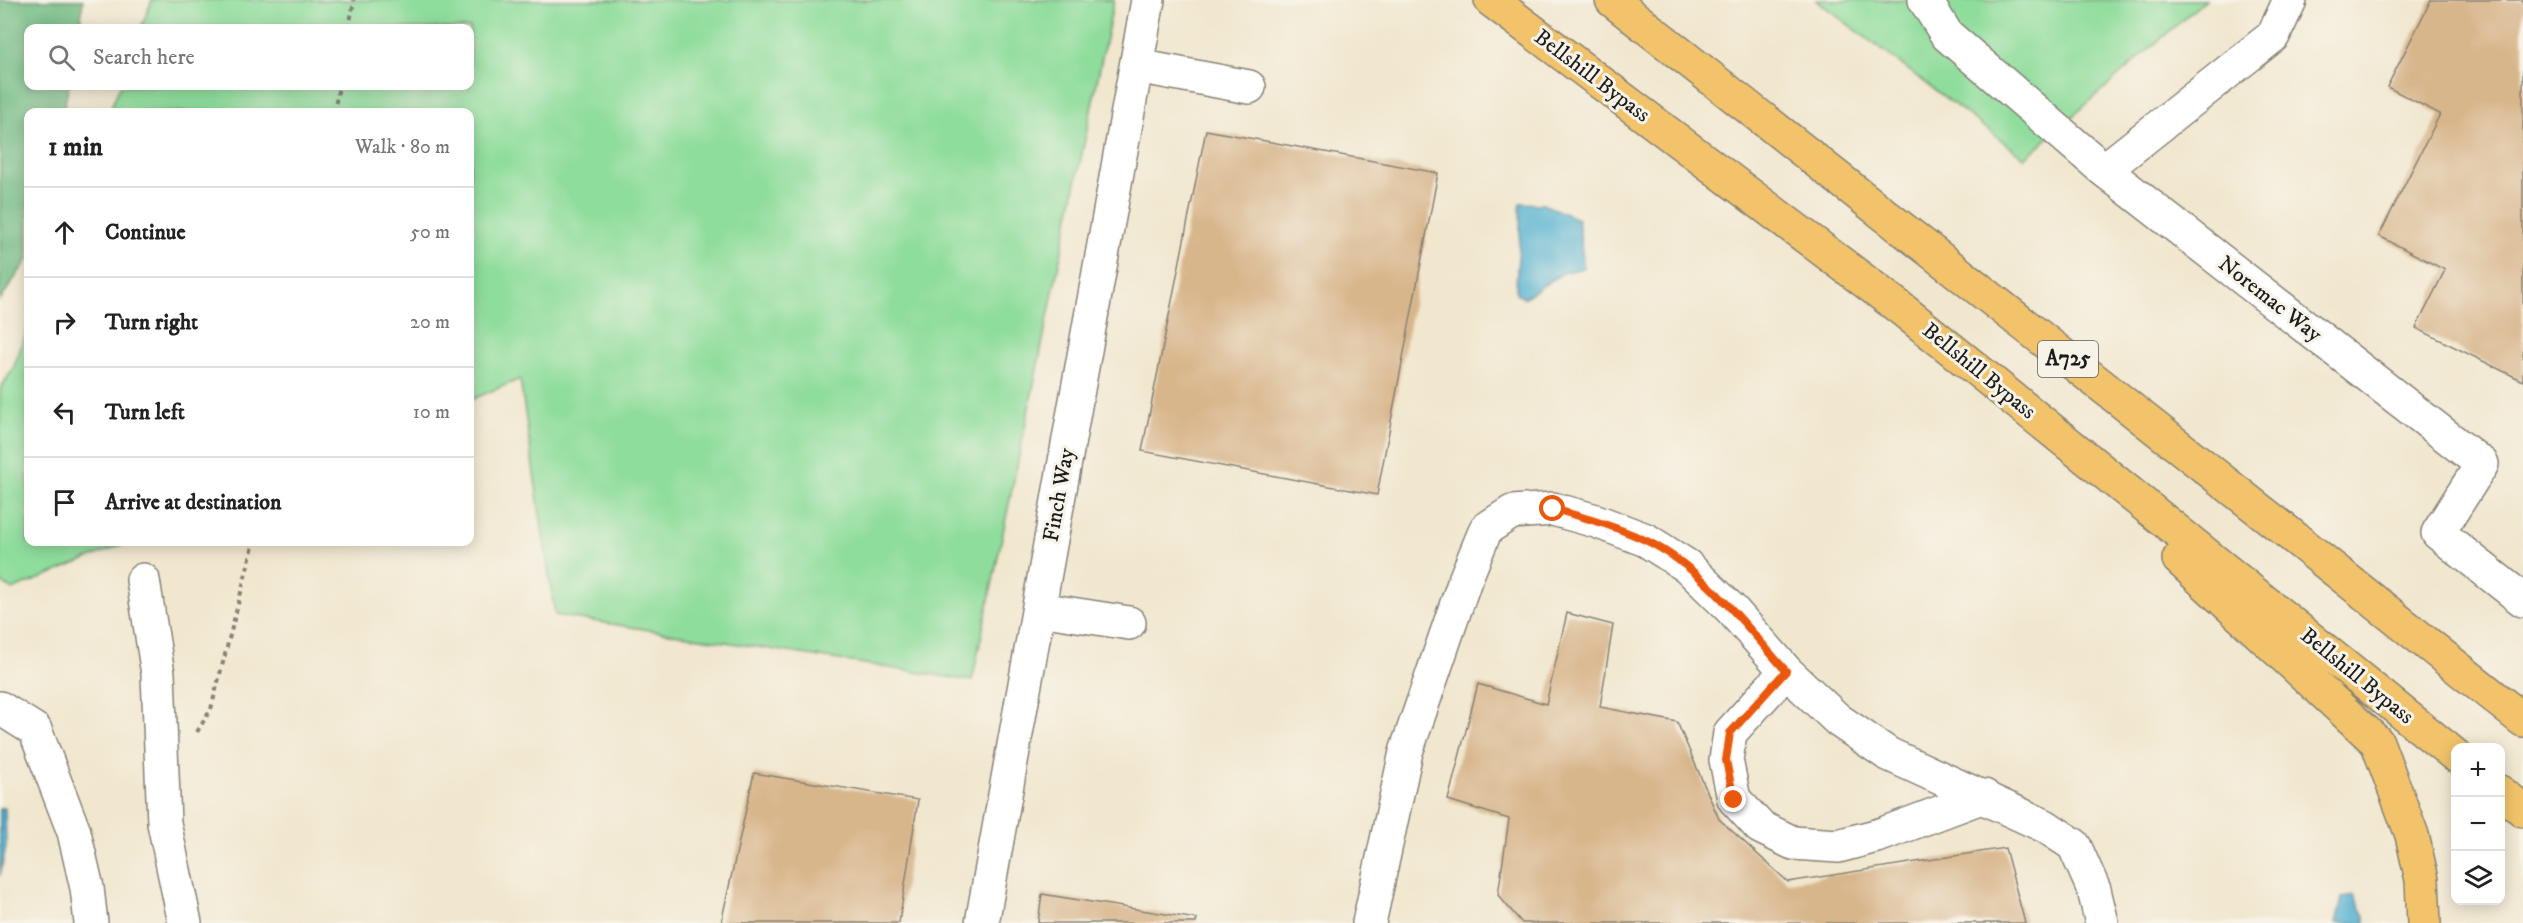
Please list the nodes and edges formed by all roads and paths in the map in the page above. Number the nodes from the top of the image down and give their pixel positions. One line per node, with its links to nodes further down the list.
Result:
1 (354, 0): 7 (path)
2 (1148, 0): 8 (street, Finch Way)
3 (1491, 0): 13 (highway, Bellshill Bypass / A725)
4 (1612, 0): 21 (highway, A725)
5 (1925, 0): 12 (street, Noremac Way)
6 (2290, 0): 12 (street)
7 (350, 24)
8 (1137, 66): 9 (street); 17 (street, Finch Way)
9 (1249, 87)
10 (338, 90): 11 (path)
11 (335, 108)
12 (2104, 170): 16 (street, Noremac Way)
13 (1899, 307): 23 (highway, Bellshill Bypass / A725); 32 (highway)
14 (253, 546): 22 (path)
15 (143, 580): 28 (street)
16 (2523, 600)
17 (1039, 609): 18 (street); 29 (street, Finch Way)
18 (1130, 623)
19 (1786, 671): 24 (street); 24 (street); 30 (street)
20 (0, 708): 27 (street)
21 (2523, 720)
22 (193, 739)
23 (2451, 752)
24 (1984, 796): 31 (street)
25 (2505, 796): 26 (highway)
26 (2523, 810)
27 (91, 923)
28 (185, 923)
29 (982, 923)
30 (1369, 923)
31 (2102, 923)
32 (2424, 923)

